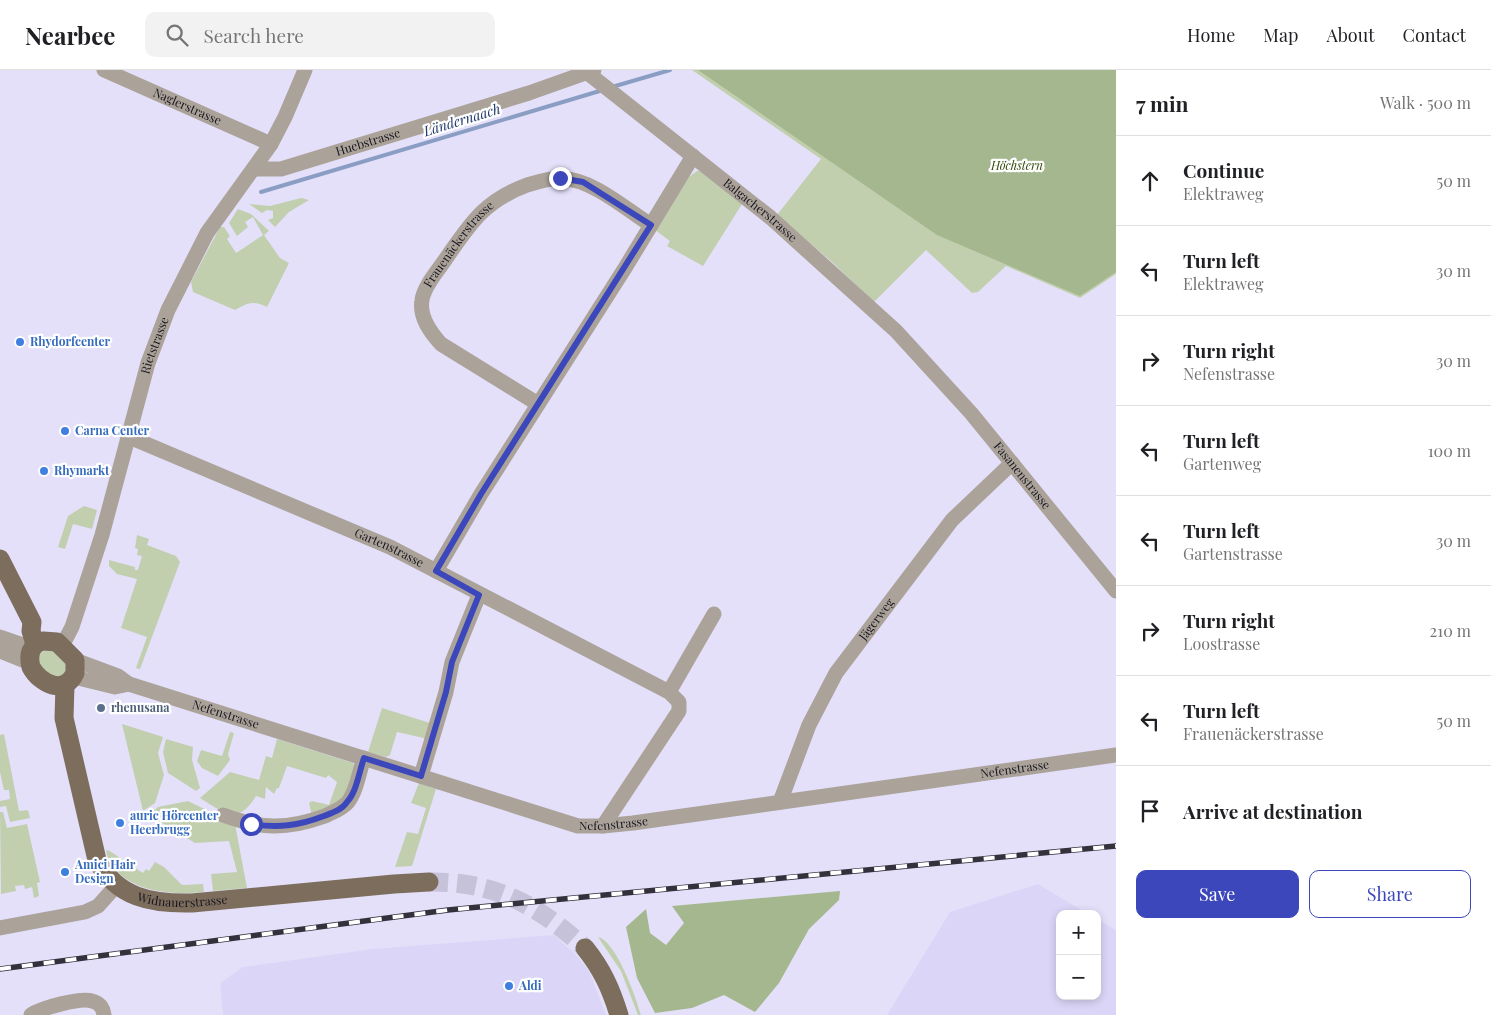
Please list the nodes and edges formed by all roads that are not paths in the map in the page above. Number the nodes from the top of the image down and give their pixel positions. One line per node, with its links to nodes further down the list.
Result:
1 (104, 70): 4 (street, Naglerstrasse)
2 (305, 70): 4 (street, Rietstrasse)
3 (590, 73): 5 (street, Balgacherstrasse); 6 (street, Huebstrasse)
4 (271, 144): 6 (street, Rietstrasse)
5 (693, 156): 7 (street); 8 (street, Balgacherstrasse)
6 (254, 169): 10 (street, Rietstrasse)
7 (651, 225): 9 (street); 9 (street, Frauenäckerstrasse)
8 (926, 363): 11 (street, Fasanenstrasse)
9 (538, 404): 13 (street)
10 (127, 436): 13 (street, Gartenstrasse); 18 (street, Rietstrasse)
11 (1012, 463): 14 (street, Fasanenstrasse); 25 (street, Jägerweg)
12 (0, 559): 18 (main road)
13 (436, 571): 15 (street, Gartenstrasse)
14 (1116, 591)
15 (479, 595): 21 (street, Gartenstrasse); 24 (street)
16 (714, 614): 21 (street)
17 (0, 638): 18 (street)
18 (42, 648): 19 (street); 20 (main road); 20 (main road)
19 (0, 650)
20 (65, 676): 23 (street, Nefenstrasse); 29 (main road, Widnauerstrasse)
21 (669, 692): 27 (street)
22 (1116, 755): 25 (street, Nefenstrasse)
23 (364, 758): 24 (street, Nefenstrasse); 26 (street)
24 (421, 776): 27 (street, Nefenstrasse)
25 (780, 802): 27 (street, Nefenstrasse)
26 (223, 815)
27 (603, 826)
28 (428, 882): 29 (main road, Widnauerstrasse)
29 (116, 886): 30 (street)
30 (0, 928)
31 (585, 948): 34 (main road)
32 (31, 1015): 33 (street)
33 (104, 1015)
34 (619, 1015)

